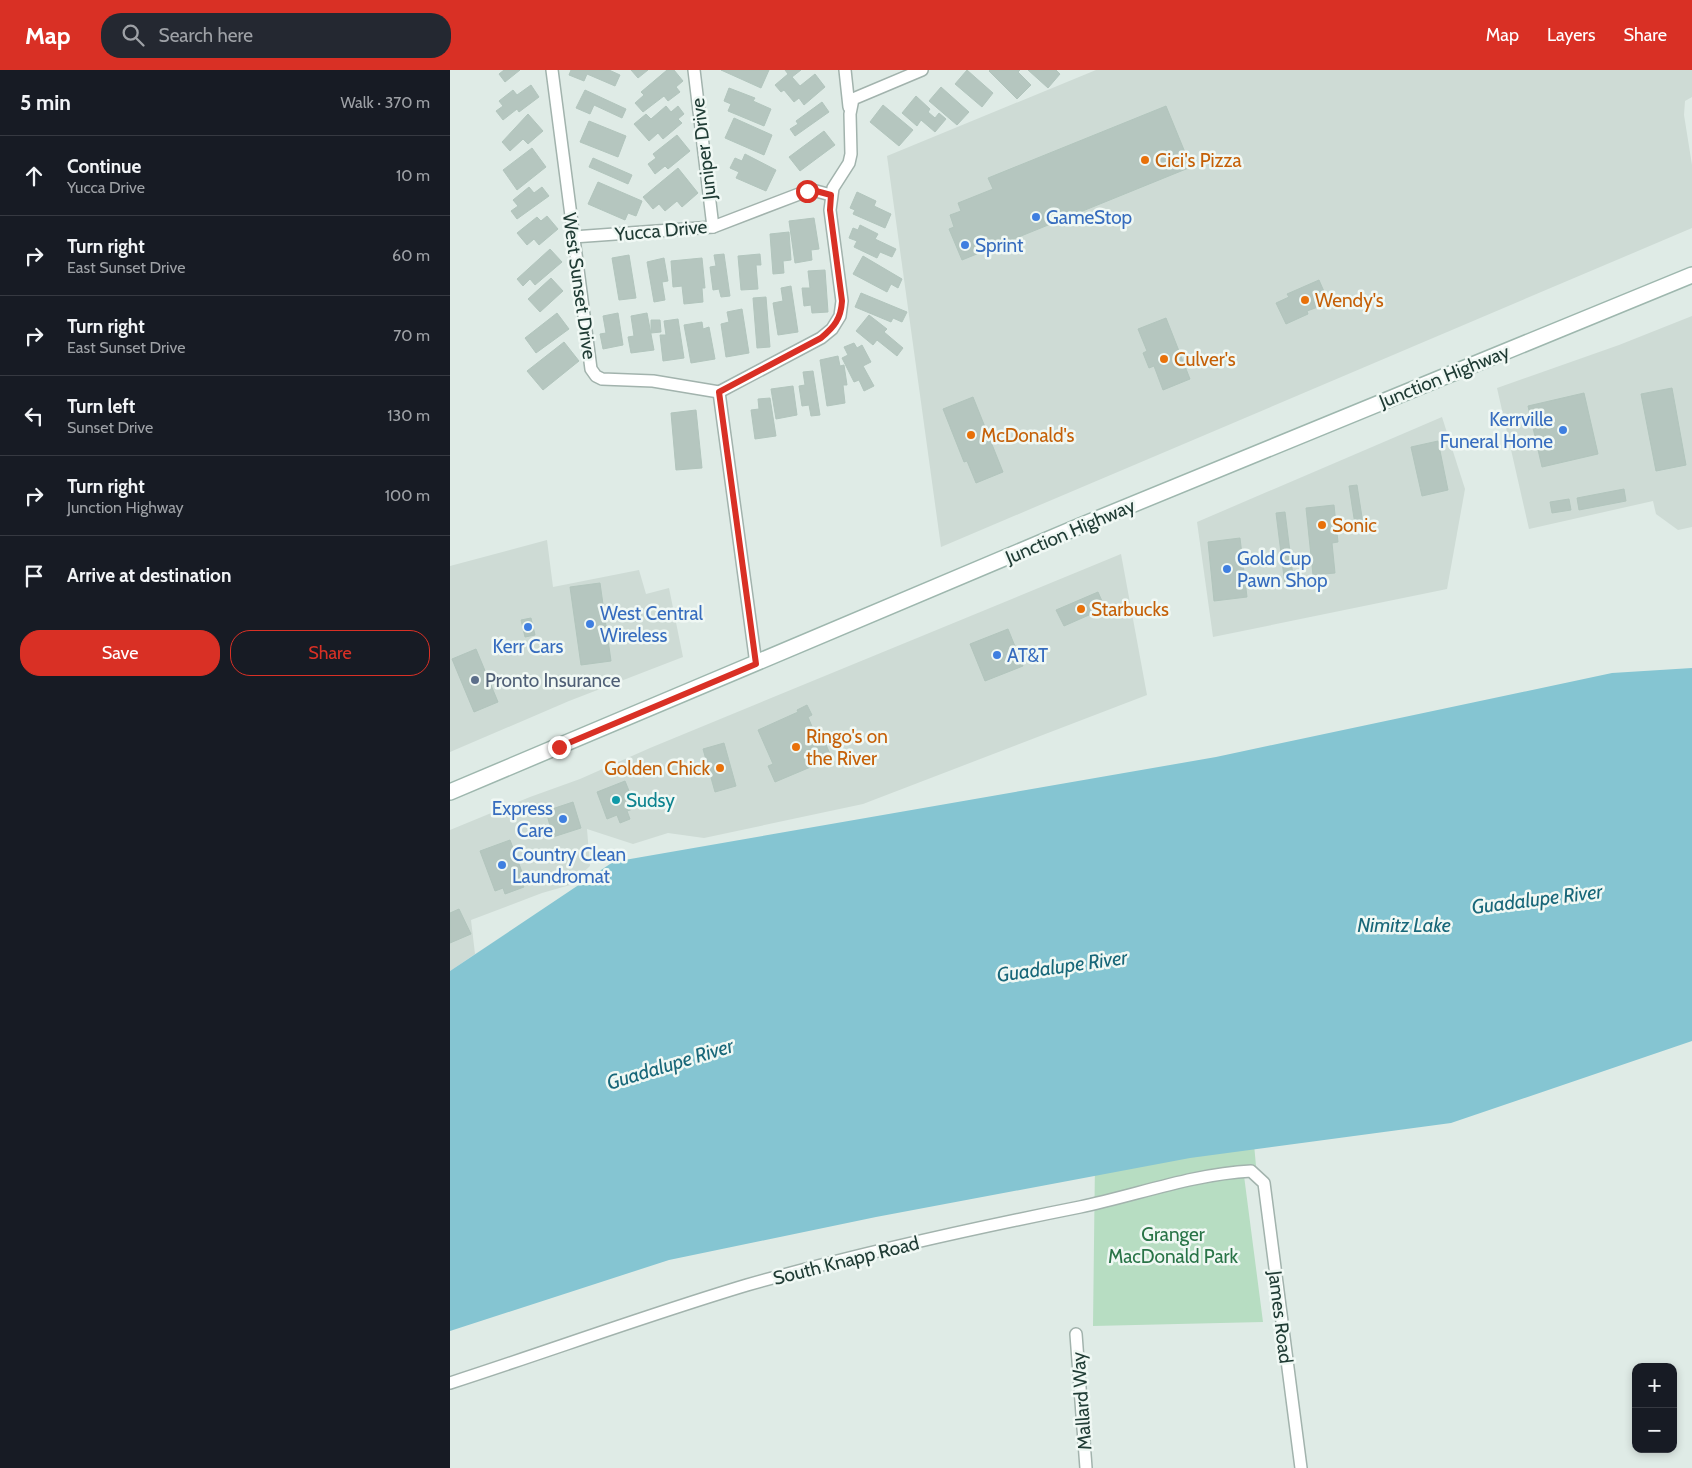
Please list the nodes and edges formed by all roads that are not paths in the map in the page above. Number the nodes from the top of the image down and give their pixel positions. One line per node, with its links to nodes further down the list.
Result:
1 (552, 70): 8 (street, West Sunset Drive)
2 (694, 70): 7 (street, Juniper Drive)
3 (845, 70): 5 (street)
4 (922, 70): 5 (street)
5 (850, 114): 6 (street)
6 (831, 195): 7 (street, Yucca Drive); 10 (street)
7 (712, 227): 8 (street, Yucca Drive)
8 (573, 237): 10 (street, West Sunset Drive)
9 (1692, 275): 11 (main road, Junction Highway)
10 (719, 392): 11 (street)
11 (756, 664): 12 (main road, Junction Highway)
12 (450, 792)
13 (1251, 1171): 15 (street, South Knapp Road); 17 (street, James Road)
14 (1076, 1334): 16 (street, Mallard Way)
15 (450, 1383)
16 (1086, 1468)
17 (1301, 1468)

